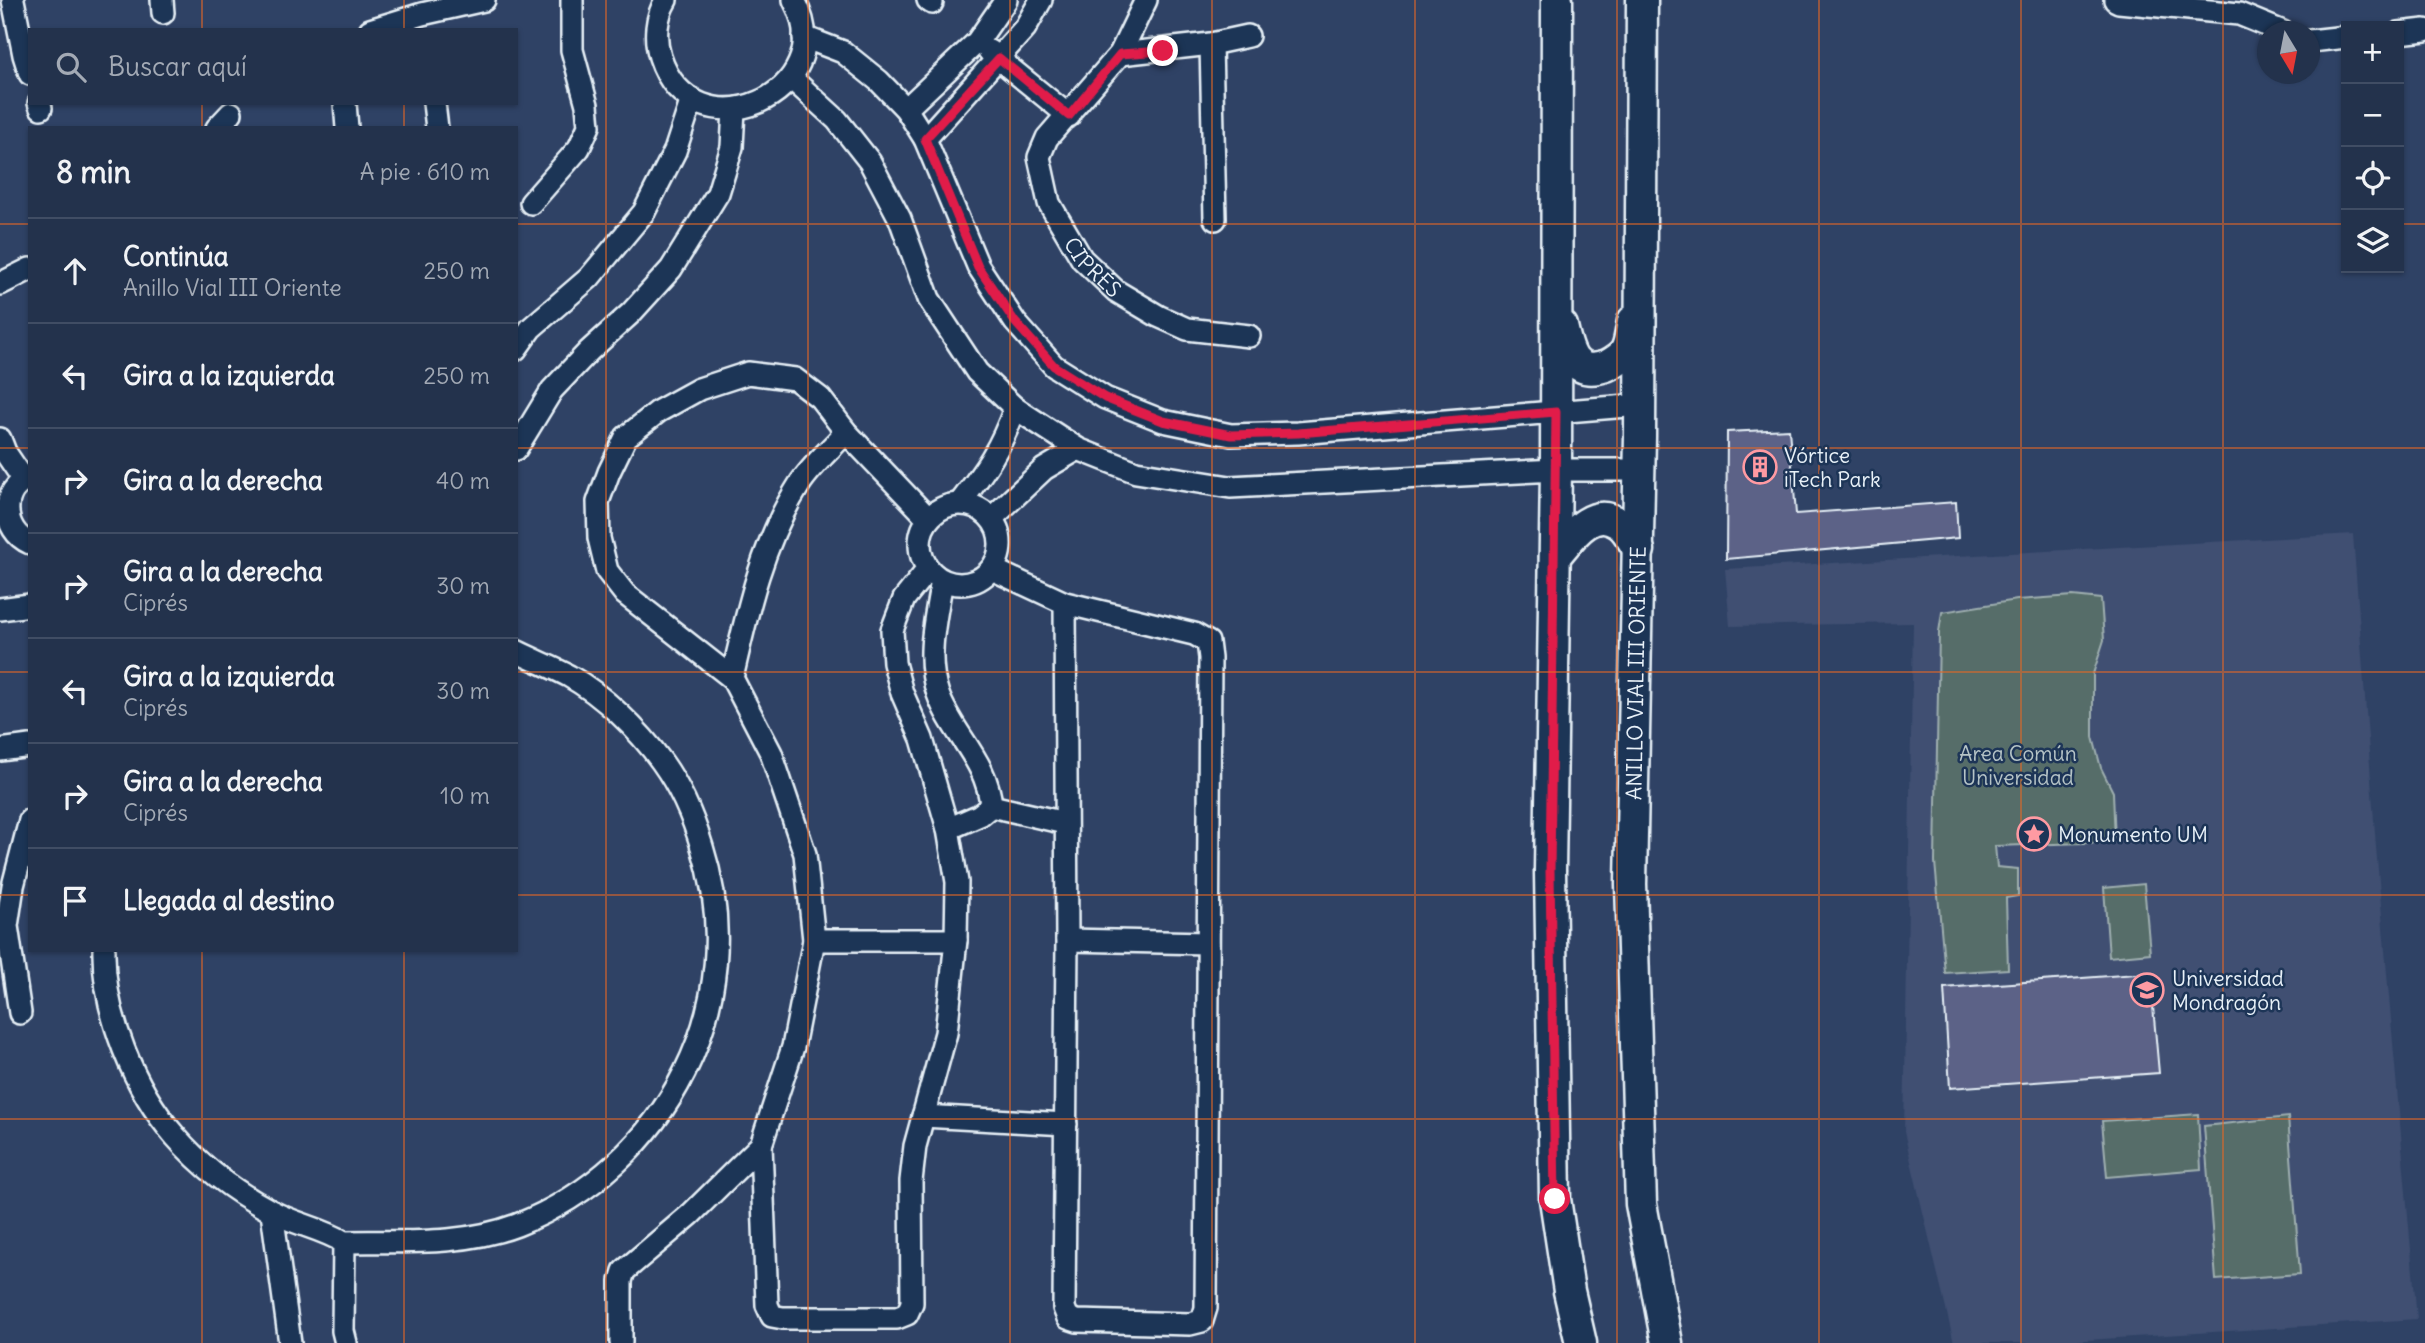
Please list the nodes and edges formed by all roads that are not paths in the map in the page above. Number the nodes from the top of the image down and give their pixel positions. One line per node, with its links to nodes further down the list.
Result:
1 (13, 0): 25 (street)
2 (484, 0): 13 (street)
3 (572, 0): 38 (street)
4 (666, 0): 28 (street)
5 (794, 0): 18 (street)
6 (1006, 0): 21 (street)
7 (1041, 0): 24 (street)
8 (1146, 0): 23 (street, CIPRÉS)
9 (1557, 0): 43 (main road)
10 (1642, 0): 42 (main road, ANILLO VIAL III ORIENTE)
11 (2115, 0): 12 (street)
12 (2257, 21)
13 (423, 22): 14 (street)
14 (383, 28)
15 (2425, 30): 16 (street)
16 (2404, 32)
17 (1248, 36): 22 (street)
18 (804, 37): 26 (street); 32 (street)
19 (2341, 38): 20 (street)
20 (2320, 40)
21 (977, 42): 24 (street); 27 (street)
22 (1211, 44): 23 (street); 39 (street)
23 (1120, 54): 34 (street, CIPRÉS)
24 (999, 58): 29 (street); 34 (street)
25 (28, 68)
26 (791, 78): 33 (street); 47 (street)
27 (937, 82): 29 (street); 32 (street)
28 (692, 99): 33 (street); 45 (street)
29 (958, 103): 37 (street)
30 (345, 105): 35 (street)
31 (434, 105): 36 (street)
32 (906, 109): 37 (street)
33 (734, 110): 51 (street)
34 (1069, 116): 44 (street, CIPRÉS)
35 (347, 126)
36 (437, 126)
37 (925, 139): 48 (street)
38 (531, 203)
39 (1215, 219)
40 (28, 270): 41 (street)
41 (0, 284)
42 (1641, 287): 43 (main road); 46 (main road, ANILLO VIAL III ORIENTE)
43 (1556, 298): 48 (main road)
44 (1249, 337)
45 (518, 346)
46 (1640, 405): 48 (street); 54 (main road, ANILLO VIAL III ORIENTE)
47 (1015, 408): 52 (street); 56 (street)
48 (1556, 412): 53 (main road)
49 (846, 432): 57 (street); 68 (street); 68 (street)
50 (0, 439): 55 (street)
51 (518, 446)
52 (1078, 449): 53 (street); 58 (street)
53 (1556, 470): 54 (street); 61 (main road)
54 (1640, 470): 60 (main road, ANILLO VIAL III ORIENTE)
55 (27, 479): 59 (street)
56 (960, 503): 57 (street); 58 (street)
57 (928, 518): 63 (street)
58 (992, 518): 62 (street)
59 (28, 542)
60 (1639, 550): 61 (main road); 91 (main road, ANILLO VIAL III ORIENTE)
61 (1555, 556): 90 (main road)
62 (992, 569): 63 (street); 64 (street)
63 (935, 575): 71 (street); 74 (street)
64 (1065, 603): 72 (street); 79 (street)
65 (28, 605): 66 (street)
66 (0, 609)
67 (518, 652): 86 (street)
68 (732, 678): 76 (street)
69 (28, 746): 70 (street)
70 (0, 750)
71 (991, 806): 72 (street); 74 (street)
72 (1065, 823): 78 (street)
73 (28, 828): 75 (street)
74 (948, 829): 77 (street)
75 (4, 928): 81 (street)
76 (814, 940): 77 (street); 84 (street)
77 (957, 940): 82 (street)
78 (1067, 940): 79 (street); 83 (street)
79 (1208, 943): 83 (street)
80 (104, 952): 85 (street)
81 (20, 1013)
82 (923, 1116): 83 (street); 84 (street)
83 (1066, 1124)
84 (761, 1144): 89 (street)
85 (272, 1212): 86 (street); 87 (street)
86 (344, 1242): 88 (street)
87 (290, 1343)
88 (346, 1343)
89 (621, 1343)
90 (1581, 1343)
91 (1667, 1343)

